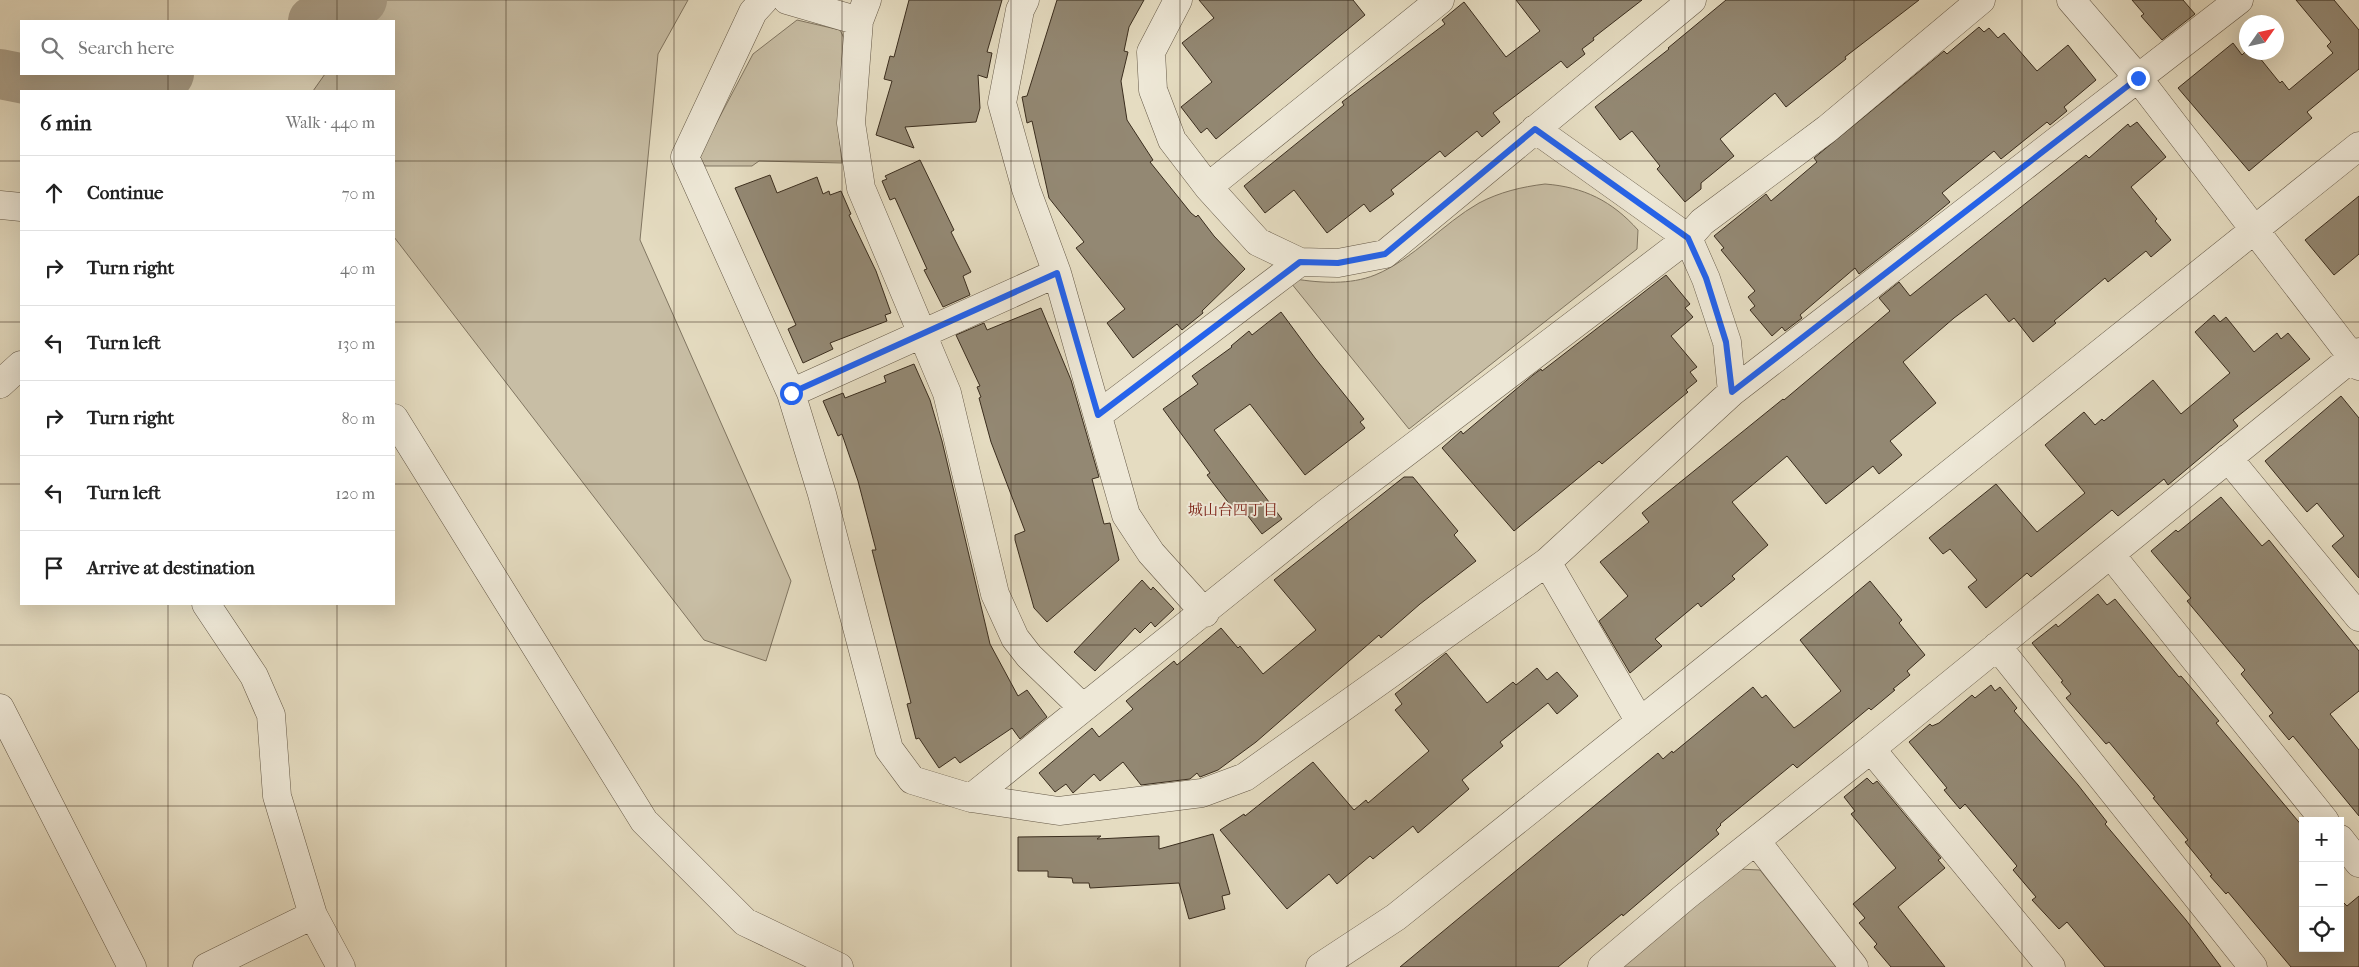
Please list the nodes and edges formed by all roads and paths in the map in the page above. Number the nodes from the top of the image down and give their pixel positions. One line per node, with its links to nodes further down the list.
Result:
1 (764, 0): 26 (street)
2 (788, 0): 10 (street)
3 (1025, 0): 20 (street)
4 (1178, 0): 14 (street)
5 (1440, 0): 14 (street)
6 (1692, 0): 12 (street)
7 (1981, 0): 18 (street)
8 (2071, 0): 11 (street)
9 (2239, 0): 11 (street)
10 (863, 11): 21 (street)
11 (2138, 78): 17 (street); 25 (street)
12 (1535, 129): 18 (street); 19 (street)
13 (2359, 146): 17 (street)
14 (1208, 187): 19 (street)
15 (0, 205): 16 (street)
16 (20, 207)
17 (2255, 230): 22 (street); 38 (street)
18 (1688, 238): 25 (street); 33 (street)
19 (1300, 262): 27 (street)
20 (1057, 273): 21 (street); 27 (street)
21 (921, 334): 26 (street); 36 (street)
22 (2357, 358): 29 (street)
23 (20, 366): 24 (street)
24 (0, 384)
25 (1732, 392): 31 (street)
26 (791, 393): 40 (street)
27 (1098, 415): 33 (street)
28 (395, 420): 49 (street)
29 (2228, 458): 30 (street); 34 (street)
30 (2111, 555): 35 (street); 41 (street)
31 (1547, 562): 38 (street); 40 (street)
32 (207, 605): 45 (street)
33 (1205, 613): 36 (street)
34 (2359, 617)
35 (1997, 646): 39 (street); 54 (street)
36 (1082, 707): 40 (street)
37 (0, 708): 46 (street)
38 (1640, 722): 50 (street)
39 (1871, 749): 42 (street); 53 (street)
40 (971, 798)
41 (2322, 817)
42 (1756, 841): 51 (street); 52 (street)
43 (2344, 844): 44 (street)
44 (2359, 862)
45 (313, 916): 47 (street); 48 (street)
46 (132, 967)
47 (208, 967)
48 (341, 967)
49 (839, 967)
50 (1320, 967)
51 (1602, 967)
52 (1854, 967)
53 (2050, 967)
54 (2253, 967)

